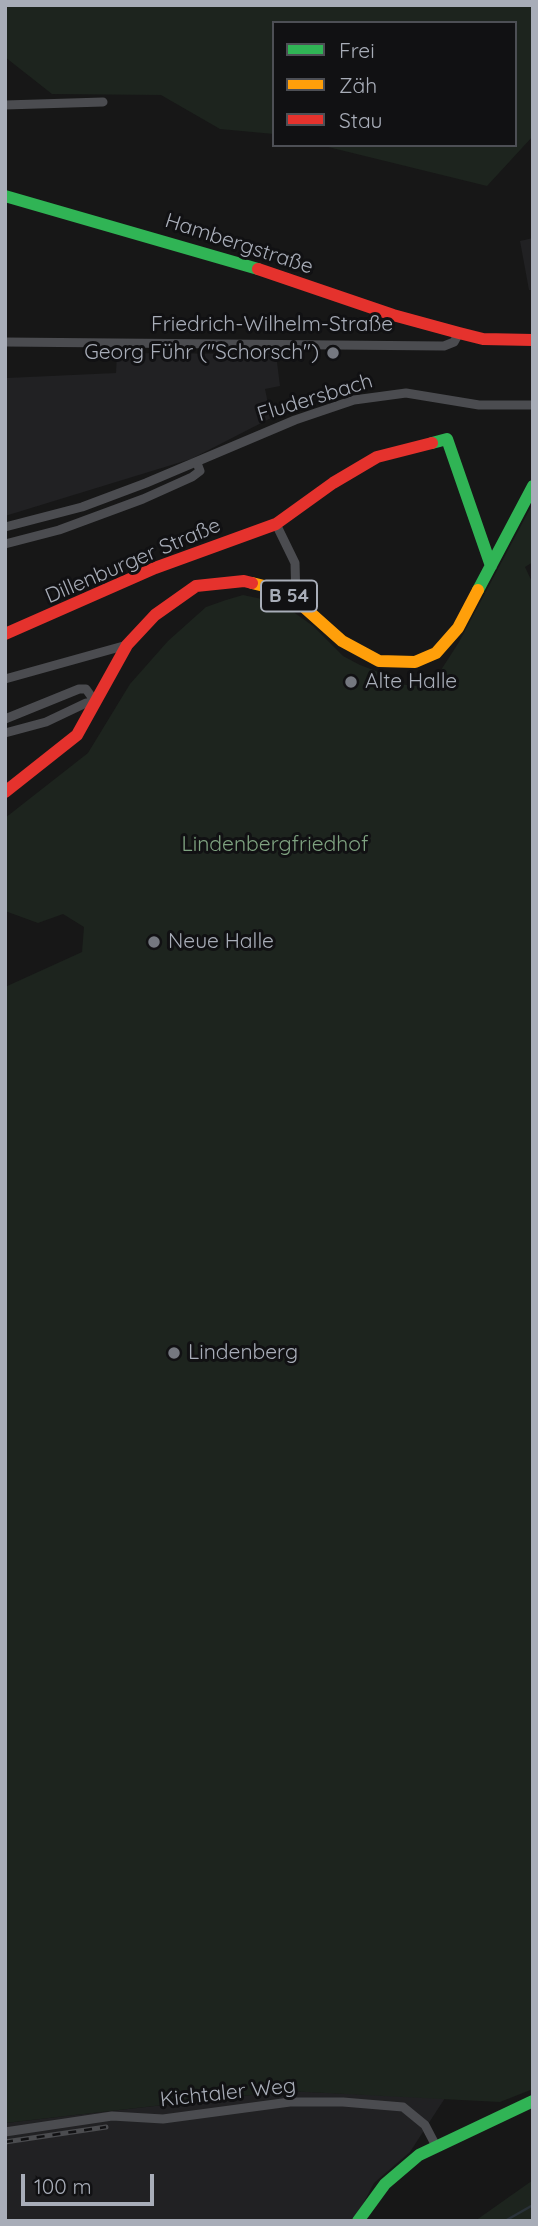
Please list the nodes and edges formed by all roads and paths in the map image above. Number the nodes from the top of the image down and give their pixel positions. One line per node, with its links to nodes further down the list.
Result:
1 (103, 103): 2 (street)
2 (5, 104)
3 (5, 196): 4 (street, Hambergstraße)
4 (459, 333): 5 (street); 6 (street, Friedrich-Wilhelm-Straße)
5 (533, 340)
6 (5, 342)
7 (533, 405): 8 (street, Fludersbach)
8 (202, 467): 11 (street, Fludersbach); 12 (street, Fludersbach)
9 (532, 487): 13 (street, B 54)
10 (276, 524): 13 (street); 14 (street); 15 (street, Dillenburger Straße)
11 (5, 527)
12 (5, 544)
13 (491, 566): 14 (street, B 54)
14 (296, 600): 16 (street, B 54)
15 (5, 634)
16 (127, 645): 17 (street); 18 (street, B 54)
17 (5, 679)
18 (96, 703): 19 (street); 20 (street); 21 (street, B 54)
19 (5, 719)
20 (5, 733)
21 (5, 792)
22 (533, 2101): 24 (street)
23 (5, 2132): 24 (street, Kichtaler Weg)
24 (436, 2146): 25 (street)
25 (358, 2221)

